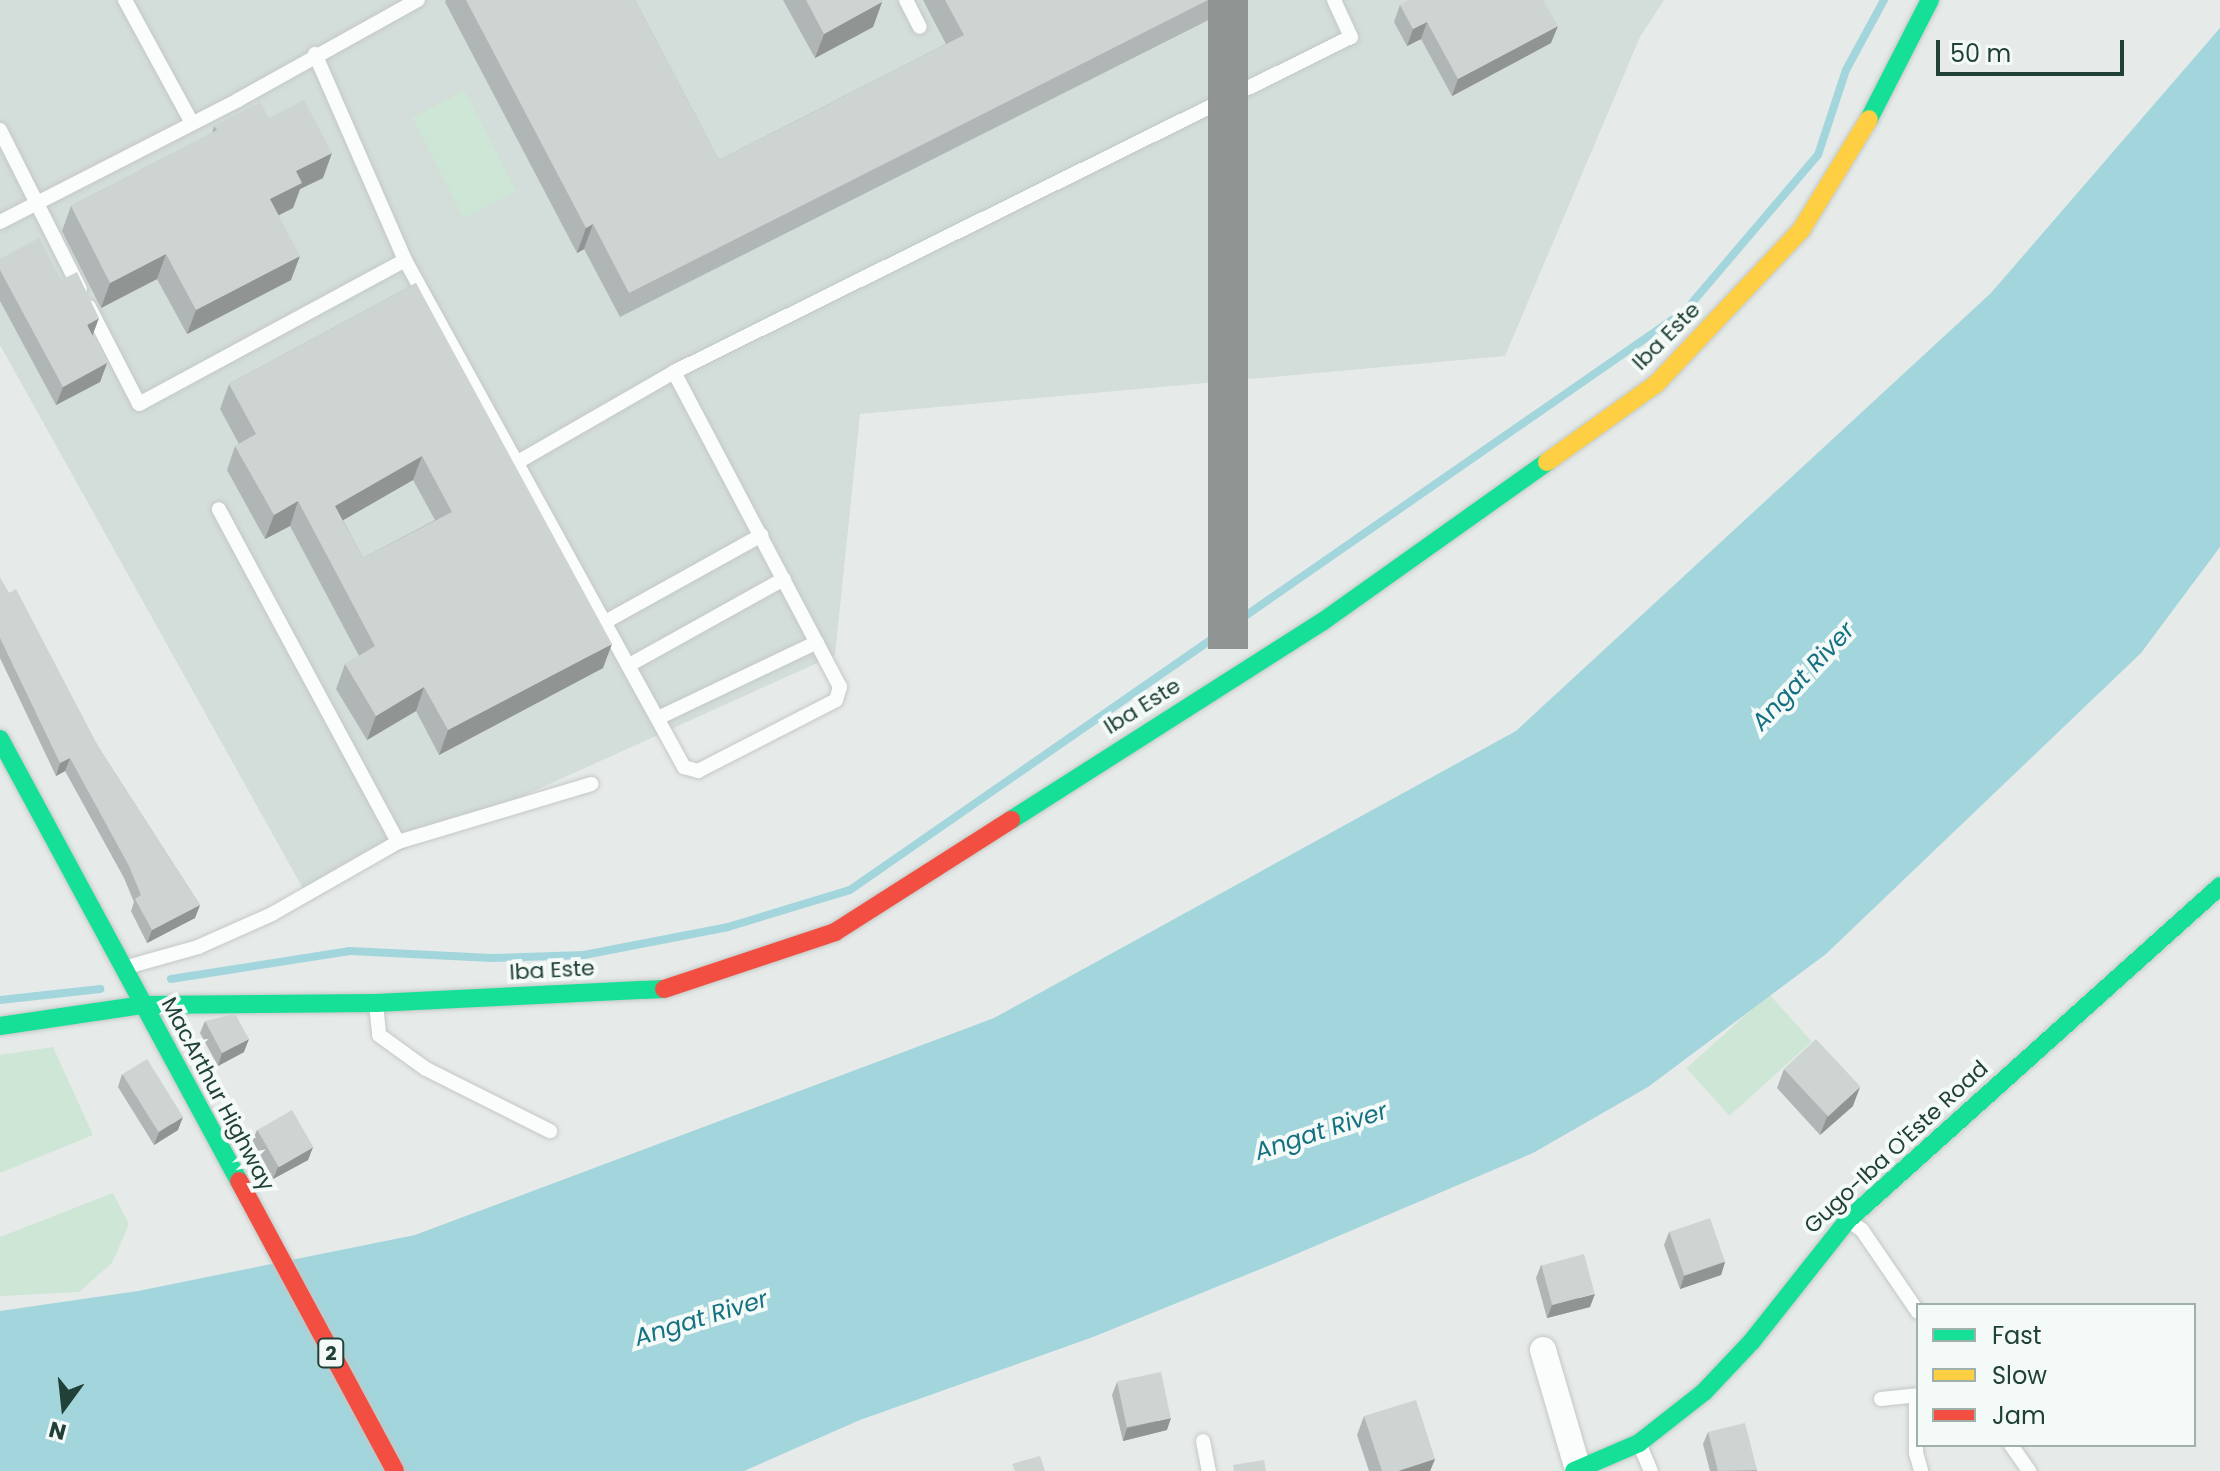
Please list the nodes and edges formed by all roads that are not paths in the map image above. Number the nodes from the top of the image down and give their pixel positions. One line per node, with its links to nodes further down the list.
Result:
1 (125, 0): 8 (lane)
2 (418, 0): 7 (lane)
3 (906, 0): 6 (lane)
4 (1334, 0): 13 (lane)
5 (1930, 0): 27 (main road, Iba Este)
6 (920, 27)
7 (315, 54): 8 (lane); 12 (lane)
8 (191, 121): 10 (lane)
9 (0, 130): 10 (lane)
10 (35, 201): 11 (lane); 12 (lane)
11 (0, 222)
12 (405, 260): 14 (lane)
13 (674, 372): 14 (lane); 16 (lane)
14 (516, 463): 18 (lane)
15 (219, 509): 24 (lane)
16 (762, 535): 17 (lane); 18 (lane)
17 (784, 579): 19 (lane); 20 (lane)
18 (605, 622): 20 (lane)
19 (817, 642): 21 (lane); 21 (lane)
20 (631, 664): 21 (lane)
21 (658, 718)
22 (0, 739): 26 (main road, MacArthur Highway / 2)
23 (591, 784): 24 (lane)
24 (398, 842): 26 (lane)
25 (2220, 886): 31 (main road, Gugo-Iba O'Este Road)
26 (123, 968): 28 (main road, MacArthur Highway / 2)
27 (376, 1003): 28 (main road, Iba Este); 30 (lane)
28 (143, 1005): 29 (main road, Iba Este); 41 (main road, MacArthur Highway / 2)
29 (0, 1026)
30 (550, 1131)
31 (1848, 1220): 32 (lane); 37 (main road, Gugo-Iba O'Este Road)
32 (1916, 1309)
33 (1543, 1350): 40 (street)
34 (1916, 1396): 35 (lane)
35 (1881, 1399)
36 (1203, 1441): 42 (lane)
37 (1639, 1443): 40 (main road, Gugo-Iba O'Este Road); 43 (lane)
38 (1916, 1447): 44 (lane)
39 (2012, 1447): 45 (lane)
40 (1576, 1470)
41 (395, 1471)
42 (1209, 1471)
43 (1651, 1471)
44 (1921, 1471)
45 (2029, 1471)

